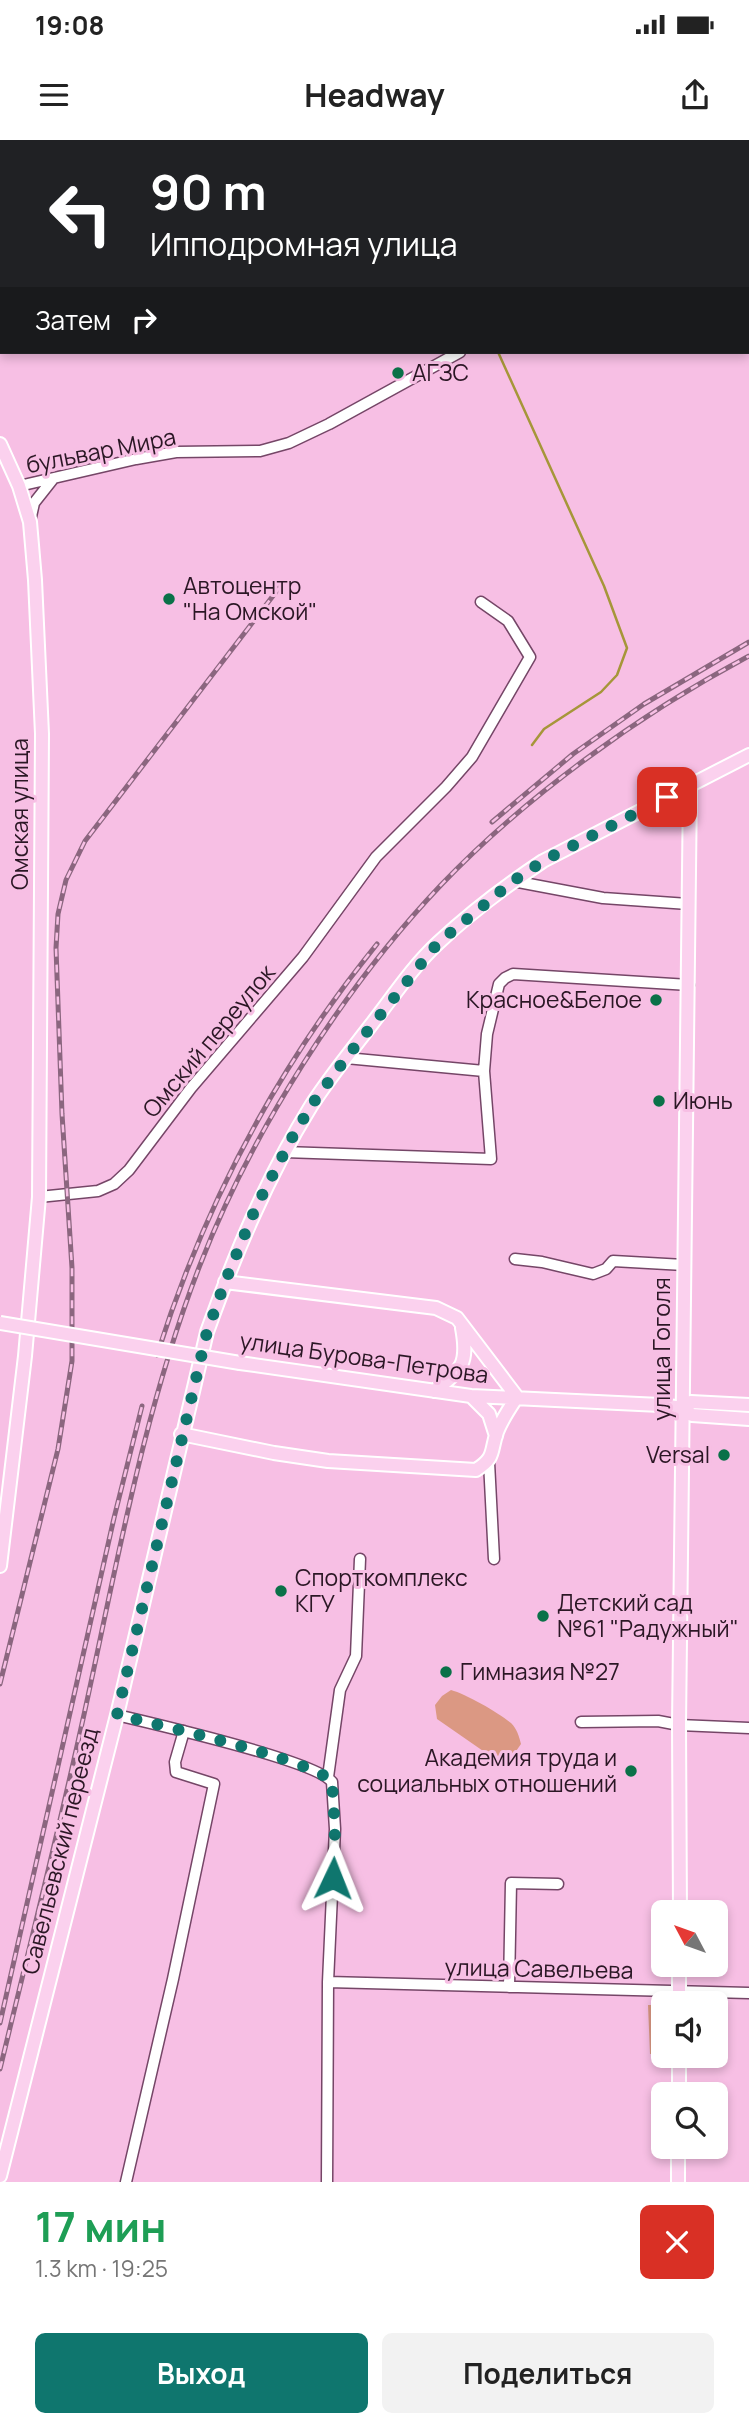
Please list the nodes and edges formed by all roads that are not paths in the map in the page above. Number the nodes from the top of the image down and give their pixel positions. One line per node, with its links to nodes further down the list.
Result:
1 (456, 354): 3 (street, бульвар Мира)
2 (0, 444): 4 (main road, Омская улица)
3 (53, 479): 4 (street, бульвар Мира); 5 (street)
4 (19, 486): 5 (main road, Омская улица)
5 (30, 522): 15 (main road, Омская улица)
6 (481, 601): 15 (street, Омский переулок)
7 (749, 755): 8 (main road, Савельевский переезд)
8 (690, 786): 9 (main road, Савельевский переезд); 10 (main road, улица Гоголя)
9 (513, 881): 10 (street); 12 (main road, Савельевский переезд)
10 (688, 904): 11 (main road, улица Гоголя)
11 (689, 985): 13 (street); 17 (main road, улица Гоголя)
12 (346, 1058): 13 (street); 14 (main road, Савельевский переезд)
13 (484, 1071): 14 (street)
14 (284, 1152): 18 (main road, Савельевский переезд)
15 (38, 1197): 29 (main road, Омская улица)
16 (515, 1259): 17 (street)
17 (684, 1265): 25 (main road, улица Гоголя)
18 (225, 1282): 20 (main road); 27 (main road, Савельевский переезд)
19 (0, 1323): 21 (main road, улица Бурова-Петрова, bridge)
20 (462, 1325): 21 (main road); 23 (main road)
21 (434, 1391): 22 (main road, улица Бурова-Петрова)
22 (471, 1396): 23 (main road, улица Бурова-Петрова); 28 (main road)
23 (517, 1397): 25 (main road, улица Бурова-Петрова); 28 (main road)
24 (749, 1405): 25 (main road, улица Бурова-Петрова)
25 (683, 1408): 26 (main road, улица Бурова-Петрова); 36 (main road, улица Гоголя)
26 (749, 1419)
27 (181, 1434): 30 (main road); 34 (main road, Савельевский переезд)
28 (496, 1436): 30 (main road)
29 (6, 1455): 33 (main road, Омская улица)
30 (489, 1462): 32 (street)
31 (360, 1559): 39 (street)
32 (494, 1559)
33 (0, 1566)
34 (117, 1715): 38 (street); 48 (main road, Савельевский переезд)
35 (581, 1722): 36 (street)
36 (679, 1725): 37 (street); 41 (main road, улица Гоголя)
37 (749, 1728)
38 (184, 1731): 39 (street); 49 (street)
39 (330, 1779): 42 (street)
40 (558, 1884): 43 (street)
41 (680, 1900)
42 (328, 1982): 43 (street, улица Савельева); 50 (street)
43 (509, 1987): 46 (street, улица Савельева)
44 (749, 1993): 45 (street, улица Савельева)
45 (728, 1994)
46 (651, 1996)
47 (678, 2159): 51 (main road)
48 (0, 2176)
49 (126, 2182)
50 (327, 2182)
51 (678, 2182)

